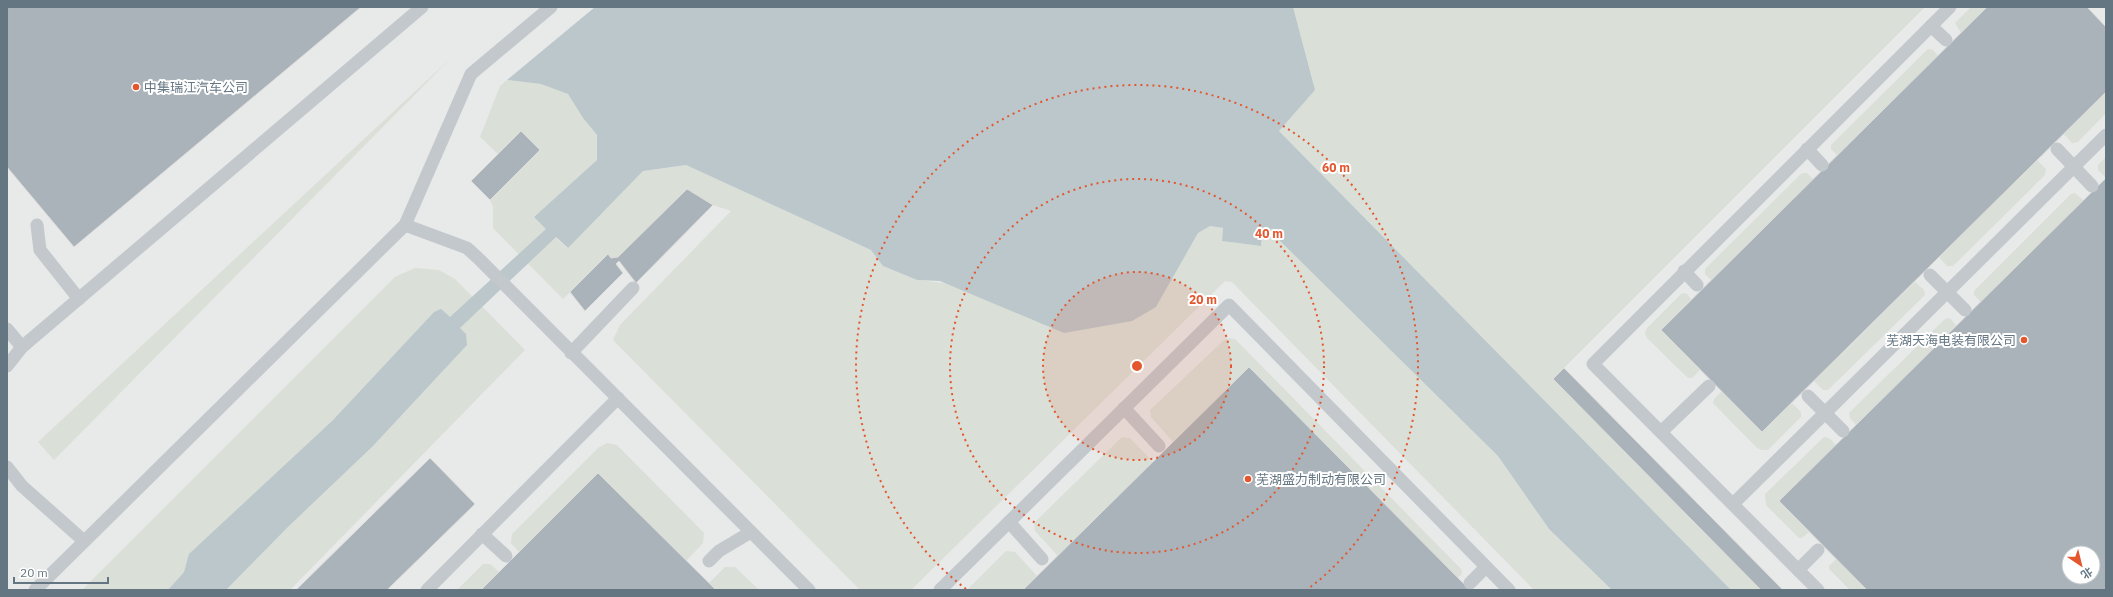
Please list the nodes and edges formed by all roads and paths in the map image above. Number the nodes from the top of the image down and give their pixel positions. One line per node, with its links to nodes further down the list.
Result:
1 (422, 7): 19 (lane)
2 (551, 7): 13 (lane)
3 (1950, 7): 4 (lane)
4 (1931, 26): 5 (lane); 7 (lane)
5 (1946, 40)
6 (2106, 136): 10 (lane)
7 (1807, 149): 9 (lane); 14 (lane)
8 (2057, 149): 10 (lane)
9 (1822, 165)
10 (2073, 168): 11 (lane); 18 (lane)
11 (2092, 186)
12 (37, 225): 19 (lane)
13 (405, 225): 23 (lane); 38 (lane)
14 (1684, 271): 16 (lane); 31 (lane)
15 (1930, 275): 18 (lane)
16 (1697, 284)
17 (633, 288): 23 (lane)
18 (1947, 292): 20 (lane); 29 (lane)
19 (79, 299): 22 (lane)
20 (1966, 310)
21 (7, 329): 22 (lane)
22 (22, 346): 24 (lane)
23 (572, 353): 27 (lane)
24 (7, 366)
25 (1709, 386): 31 (lane)
26 (1808, 396): 29 (lane)
27 (618, 398): 36 (lane); 37 (lane)
28 (1124, 408): 32 (lane); 35 (lane); 43 (lane)
29 (1825, 413): 30 (lane); 34 (lane)
30 (1843, 431)
31 (1661, 432): 34 (lane)
32 (1159, 446)
33 (7, 468): 38 (lane)
34 (1733, 504): 44 (lane)
35 (1009, 522): 41 (lane); 49 (lane)
36 (751, 532): 42 (lane); 48 (lane)
37 (482, 534): 40 (lane); 47 (lane)
38 (84, 541): 46 (lane)
39 (1818, 550): 44 (lane)
40 (506, 556)
41 (1042, 559)
42 (710, 561)
43 (1486, 567): 45 (lane); 50 (lane)
44 (1798, 570): 51 (lane)
45 (1470, 583)
46 (35, 590)
47 (427, 590)
48 (809, 590)
49 (940, 590)
50 (1509, 590)
51 (1818, 590)

